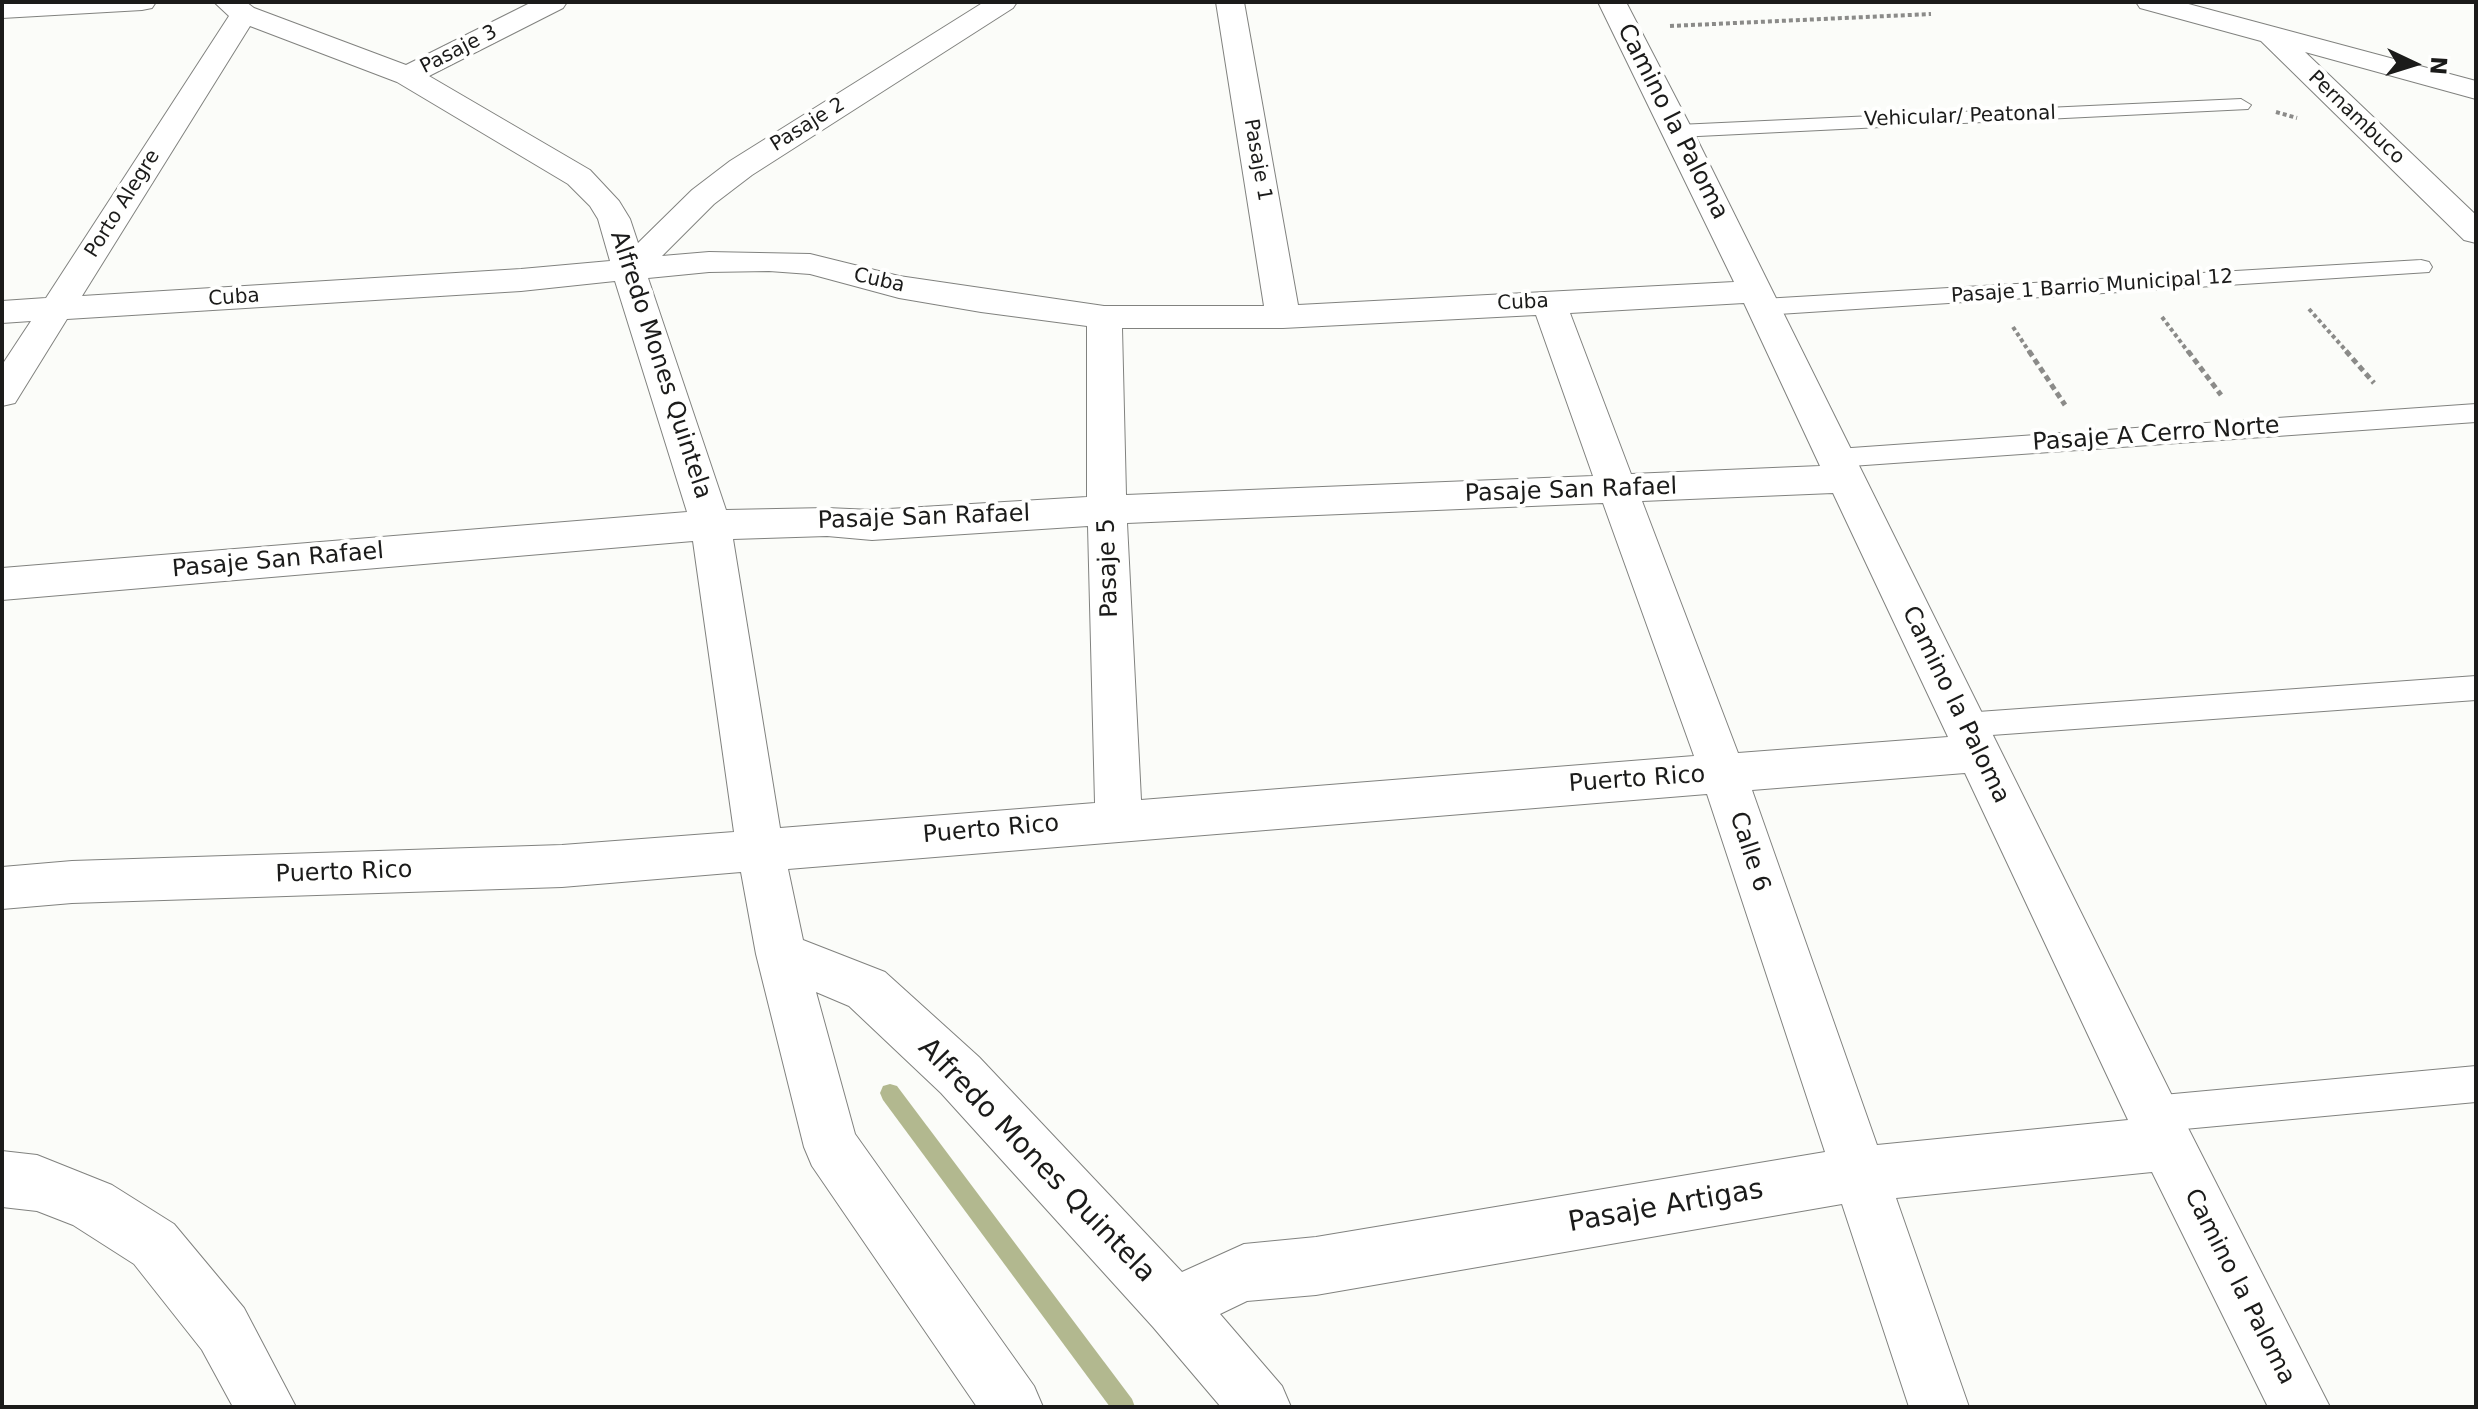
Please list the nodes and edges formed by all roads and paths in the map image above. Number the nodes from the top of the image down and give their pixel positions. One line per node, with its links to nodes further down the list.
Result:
1 (142, 2): 8 (street)
2 (553, 2): 12 (street, Pasaje 3)
3 (1003, 2): 18 (street, Pasaje 2)
4 (1230, 2): 27 (street, Pasaje 1)
5 (2150, 2): 11 (street)
6 (2235, 2): 11 (street, Pernambuco)
7 (236, 8): 12 (street, Alfredo Mones Quintela); 24 (street, Porto Alegre)
8 (2, 10)
9 (1931, 14): 10 (path)
10 (1618, 15): 15 (street, Camino la Paloma)
11 (2270, 36): 13 (street); 16 (street, Pernambuco)
12 (407, 76): 18 (street, Alfredo Mones Quintela)
13 (2476, 90)
14 (2241, 105): 15 (lane, Vehicular/ Peatonal)
15 (1678, 131): 22 (street, Camino la Paloma)
16 (2476, 233)
17 (2421, 267): 19 (lane, Pasaje 1 Barrio Municipal 12)
18 (630, 269): 24 (street, Cuba); 26 (street, Cuba); 36 (street, Alfredo Mones Quintela)
19 (2280, 275): 20 (lane, Pasaje 1 Barrio Municipal 12); 30 (path)
20 (2137, 284): 21 (lane, Pasaje 1 Barrio Municipal 12); 31 (path)
21 (1990, 293): 22 (lane, Pasaje 1 Barrio Municipal 12); 32 (path)
22 (1760, 300): 23 (street, Cuba); 33 (street, Camino la Paloma)
23 (1548, 301): 27 (street, Cuba); 34 (street, Calle 6)
24 (57, 309): 25 (street, Cuba); 28 (street, Porto Alegre)
25 (2, 312)
26 (1104, 317): 27 (street, Cuba); 35 (street, Pasaje 5)
27 (1283, 317)
28 (2, 394)
29 (2476, 413): 30 (lane, Pasaje A Cerro Norte)
30 (2404, 418): 31 (lane, Pasaje A Cerro Norte)
31 (2247, 429): 32 (lane, Pasaje A Cerro Norte)
32 (2088, 440): 33 (lane, Pasaje A Cerro Norte)
33 (1842, 468): 34 (street, Pasaje San Rafael); 39 (street, Camino la Paloma)
34 (1618, 489): 35 (street, Pasaje San Rafael); 40 (street, Calle 6)
35 (1107, 510): 36 (street, Pasaje San Rafael); 41 (street, Pasaje 5)
36 (711, 525): 37 (street, Pasaje San Rafael); 42 (street, Alfredo Mones Quintela)
37 (2, 584)
38 (2476, 688): 39 (lane)
39 (1971, 739): 40 (street, Puerto Rico); 46 (street, Camino la Paloma)
40 (1723, 773): 41 (street, Puerto Rico); 47 (street, Calle 6)
41 (1119, 819): 42 (street, Puerto Rico)
42 (760, 850): 43 (street, Puerto Rico); 44 (street, Alfredo Mones Quintela)
43 (2, 888)
44 (781, 954): 49 (street, Alfredo Mones Quintela); 51 (street, Alfredo Mones Quintela)
45 (2476, 1084): 46 (lane)
46 (2160, 1128): 47 (street, Pasaje Artigas); 54 (street, Camino la Paloma)
47 (1858, 1174): 49 (street, Pasaje Artigas); 53 (street, Calle 6)
48 (2, 1179): 50 (street)
49 (1174, 1306): 52 (street, Alfredo Mones Quintela)
50 (266, 1407)
51 (1013, 1407)
52 (1261, 1407)
53 (1939, 1407)
54 (2300, 1407)

